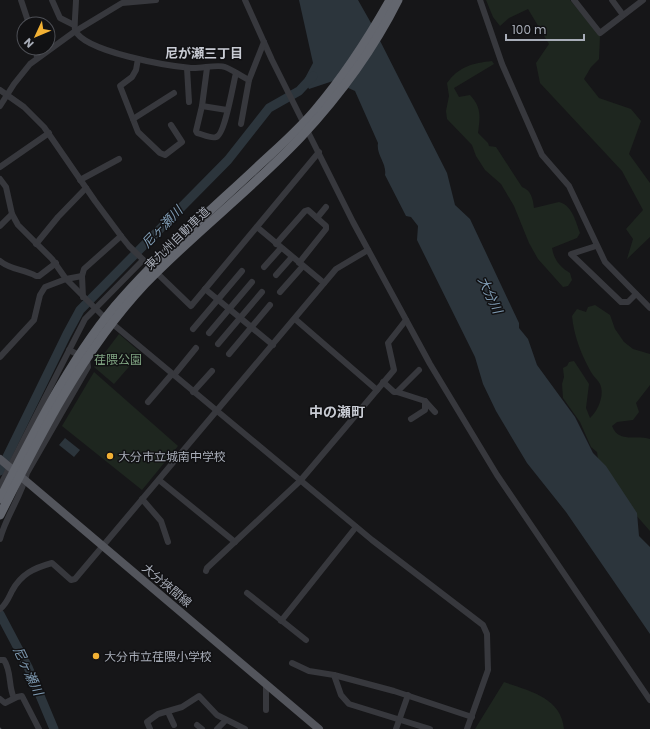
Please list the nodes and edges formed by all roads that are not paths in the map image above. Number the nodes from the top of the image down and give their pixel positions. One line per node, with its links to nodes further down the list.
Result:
1 (21, 0): 13 (street)
2 (52, 0): 14 (street)
3 (76, 0): 14 (street)
4 (156, 0): 14 (street)
5 (246, 0): 15 (street)
6 (390, 0): 101 (highway, 東九州自動車道, bridge)
7 (398, 0): 103 (highway, 東九州自動車道, bridge)
8 (480, 0): 47 (street)
9 (574, 0): 12 (street)
10 (612, 0): 12 (street)
11 (643, 0): 12 (street)
12 (623, 15)
13 (26, 16)
14 (75, 28): 16 (street); 17 (street)
15 (264, 42): 21 (street); 33 (street)
16 (37, 58): 24 (street)
17 (138, 59): 18 (street); 29 (street)
18 (187, 68): 19 (street); 25 (street)
19 (207, 68): 20 (street); 27 (street)
20 (236, 73): 21 (street); 28 (street)
21 (249, 80): 30 (street)
22 (0, 90): 24 (street)
23 (174, 93): 29 (street)
24 (7, 95): 26 (street); 32 (street)
25 (189, 102)
26 (0, 106)
27 (202, 106): 28 (street); 28 (street)
28 (227, 110)
29 (133, 120): 31 (street)
30 (241, 124)
31 (171, 125)
32 (49, 133): 35 (street); 36 (street)
33 (319, 152): 43 (street); 48 (street)
34 (119, 159): 36 (street)
35 (0, 167)
36 (80, 180): 38 (street)
37 (1, 183): 40 (street)
38 (86, 188): 44 (street); 45 (street)
39 (326, 207): 41 (street)
40 (12, 214): 42 (street); 45 (street)
41 (317, 218): 46 (street); 53 (street)
42 (0, 226)
43 (257, 227): 46 (street); 61 (street)
44 (121, 236): 50 (street); 57 (street)
45 (36, 244): 52 (street)
46 (279, 246): 49 (street); 54 (street)
47 (596, 246): 64 (street); 64 (street)
48 (368, 250): 60 (street); 73 (street)
49 (292, 256): 53 (street); 56 (street)
50 (143, 260): 61 (street); 68 (street)
51 (0, 261): 52 (street)
52 (56, 263): 58 (street)
53 (301, 264): 60 (street); 63 (street)
54 (264, 267)
55 (242, 271): 66 (street)
56 (276, 275)
57 (82, 276): 58 (street); 65 (street)
58 (66, 279): 65 (street); 82 (street)
59 (252, 282): 70 (street)
60 (324, 283): 72 (street)
61 (206, 289): 66 (street)
62 (262, 292): 71 (street)
63 (280, 292)
64 (636, 294): 69 (street)
65 (83, 297): 68 (street)
66 (218, 299): 70 (street); 75 (street)
67 (270, 305): 74 (street)
68 (95, 308): 80 (street); 85 (street)
69 (650, 308)
70 (230, 309): 71 (street); 76 (street)
71 (240, 318): 74 (street); 77 (street)
72 (295, 319): 78 (street); 87 (street)
73 (406, 320): 86 (street); 123 (street)
74 (251, 327): 78 (street); 81 (street)
75 (193, 329)
76 (209, 333)
77 (218, 344)
78 (273, 345): 92 (street)
79 (196, 348): 85 (street)
80 (69, 350): 96 (street); 99 (street)
81 (229, 354)
82 (0, 357)
83 (419, 370): 89 (street)
84 (212, 371): 88 (street)
85 (173, 375): 88 (street); 91 (street)
86 (383, 382): 87 (street); 89 (street)
87 (377, 390): 98 (street)
88 (193, 392): 92 (street)
89 (397, 392): 90 (street)
90 (425, 401): 93 (street); 94 (street)
91 (148, 402)
92 (216, 411): 97 (street); 98 (street)
93 (435, 412)
94 (411, 419)
95 (0, 459): 96 (main road, 大分挾間線)
96 (9, 468): 99 (main road, 大分挾間線); 100 (street)
97 (159, 480): 102 (street); 108 (street)
98 (300, 481): 105 (street); 108 (street)
99 (25, 482): 104 (street); 109 (main road, 大分挾間線)
100 (0, 486)
101 (0, 499)
102 (142, 500): 107 (street); 109 (street)
103 (0, 514): 104 (street)
104 (3, 528): 106 (street)
105 (356, 528): 114 (street); 126 (street)
106 (0, 539)
107 (168, 542)
108 (234, 542): 110 (street)
109 (102, 546): 113 (street); 119 (main road, 大分挾間線)
110 (206, 571)
111 (247, 593): 114 (street)
112 (0, 600): 113 (street)
113 (1, 608)
114 (281, 621): 115 (street)
115 (306, 640)
116 (0, 660): 121 (street)
117 (292, 663): 118 (street)
118 (334, 675): 120 (street); 127 (street)
119 (266, 684): 124 (street); 134 (main road, 大分挾間線)
120 (408, 695): 126 (street); 127 (street)
121 (14, 698): 122 (street); 130 (street)
122 (0, 699)
123 (650, 700)
124 (266, 710)
125 (168, 712): 128 (street); 129 (street); 131 (street)
126 (472, 717): 137 (street)
127 (400, 719): 135 (street); 136 (street)
128 (226, 720): 132 (street); 133 (street)
129 (174, 724)
130 (39, 729)
131 (150, 729)
132 (217, 729)
133 (245, 729)
134 (319, 729)
135 (396, 729)
136 (430, 729)
137 (467, 729)

